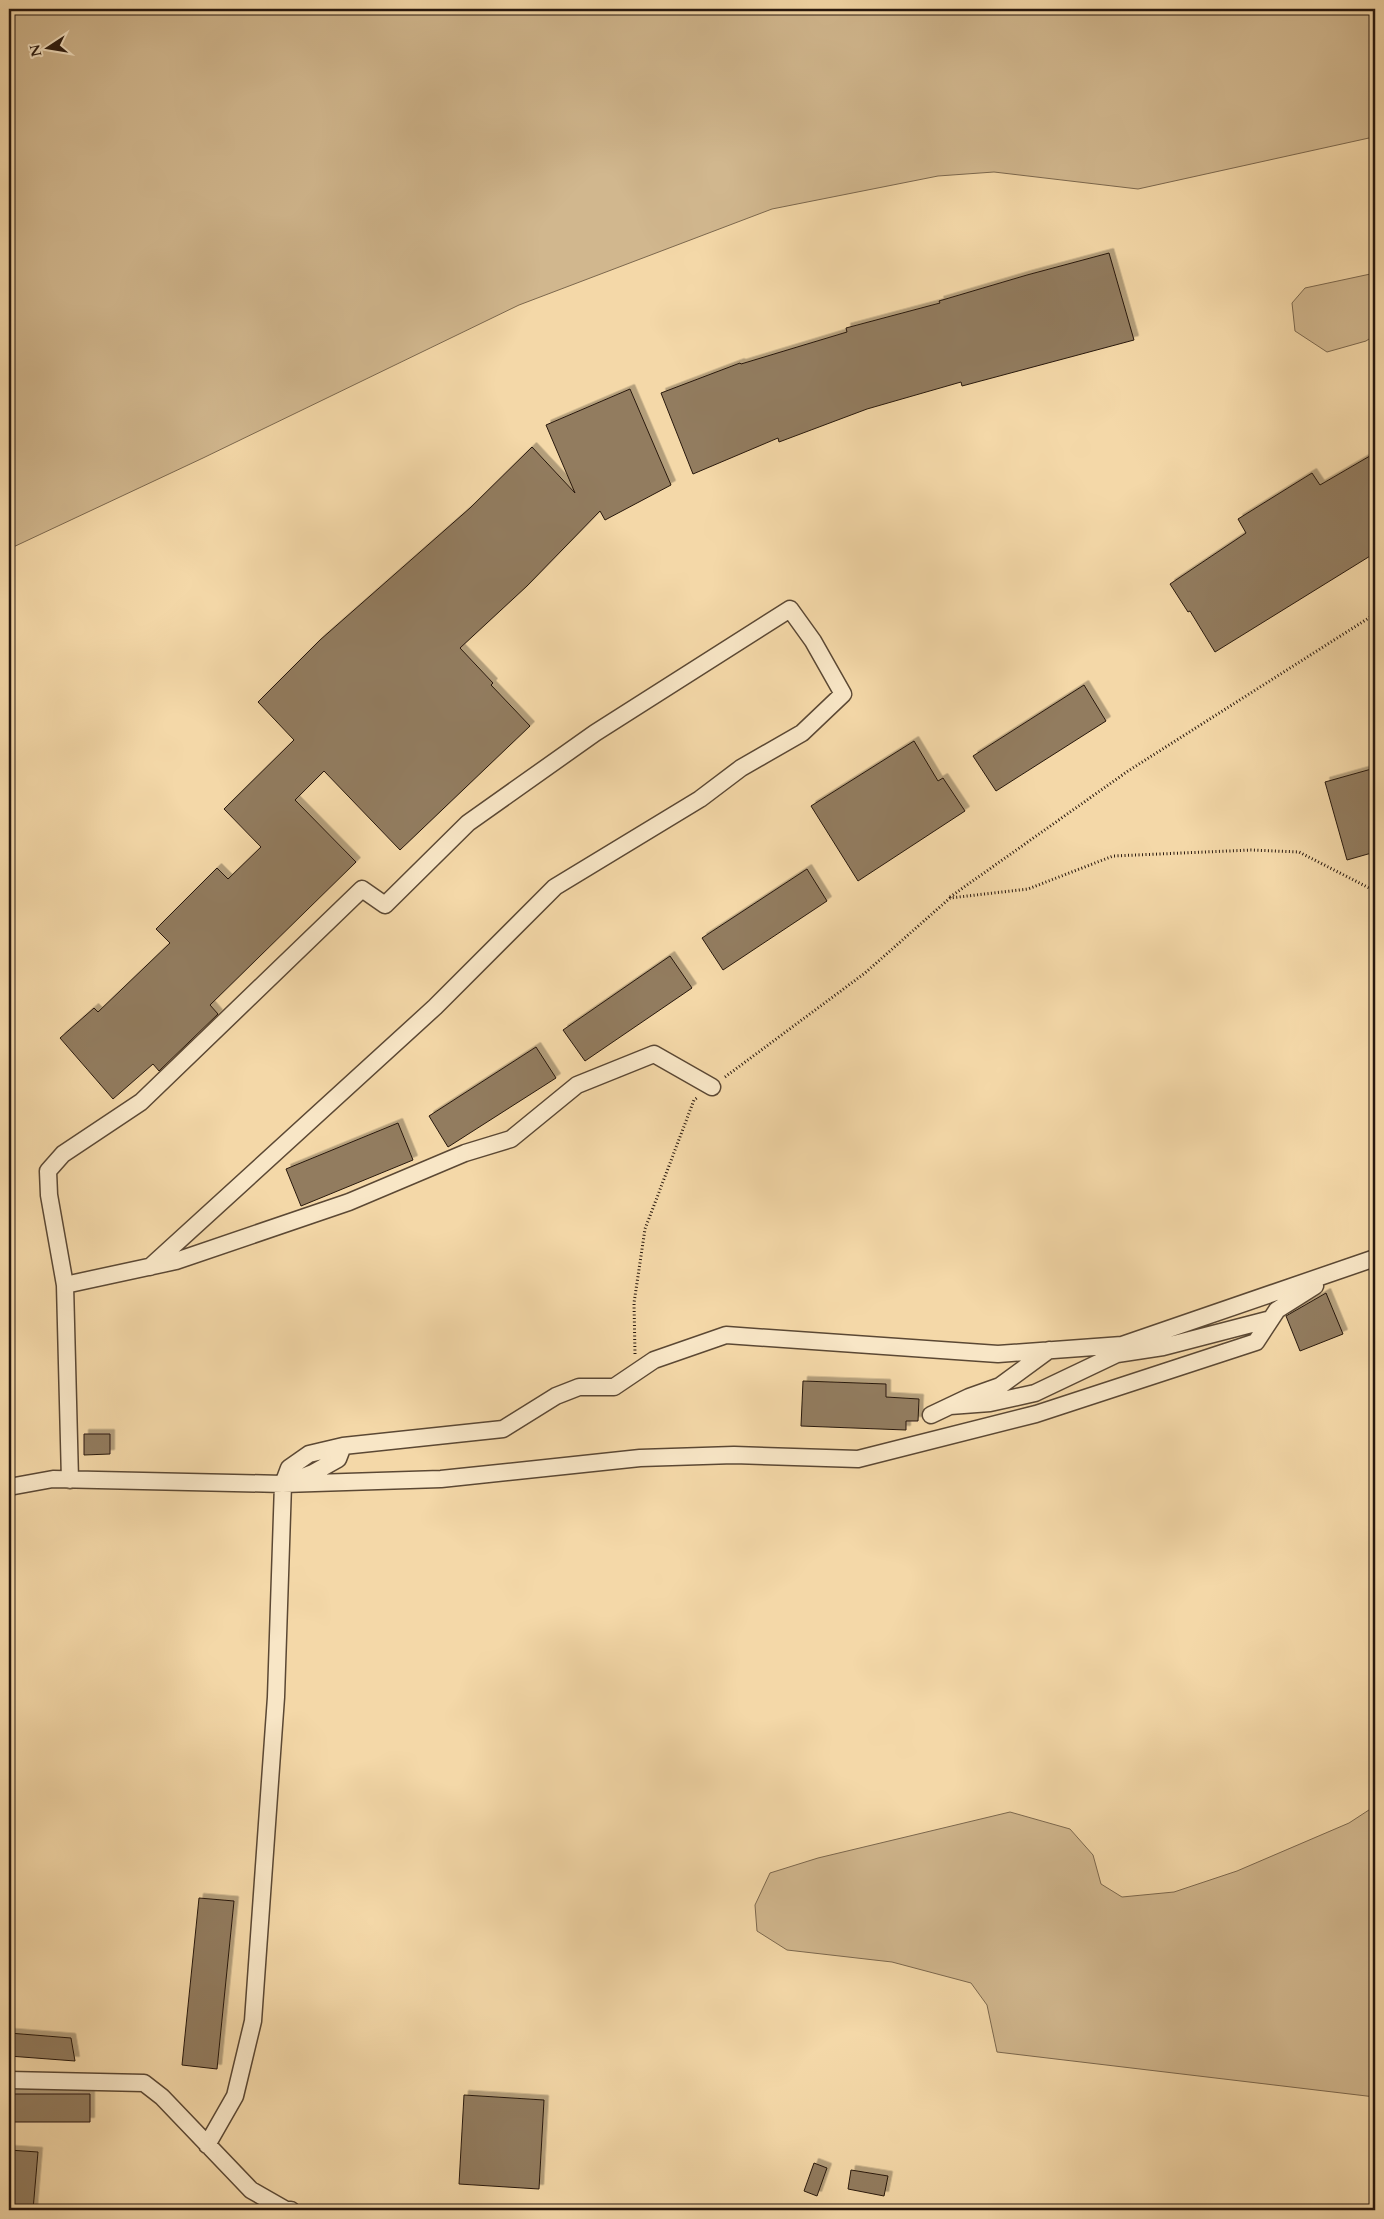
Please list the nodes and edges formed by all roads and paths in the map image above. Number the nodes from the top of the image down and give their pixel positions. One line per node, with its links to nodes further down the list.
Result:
1 (1375, 614): 3 (path)
2 (1375, 891): 3 (path)
3 (950, 898): 4 (path)
4 (712, 1087): 6 (street); 11 (path)
5 (1375, 1258): 7 (street)
6 (150, 1267): 8 (street); 8 (street)
7 (1335, 1272): 9 (street); 10 (street)
8 (65, 1285): 14 (street)
9 (1271, 1319): 12 (street); 15 (street)
10 (1049, 1350): 11 (street); 12 (street)
11 (635, 1372): 15 (street)
12 (950, 1406): 13 (street)
13 (931, 1415)
14 (70, 1480): 15 (street); 16 (street)
15 (283, 1484): 18 (street)
16 (9, 1487)
17 (9, 2080): 18 (street)
18 (207, 2145): 19 (street)
19 (291, 2210)

